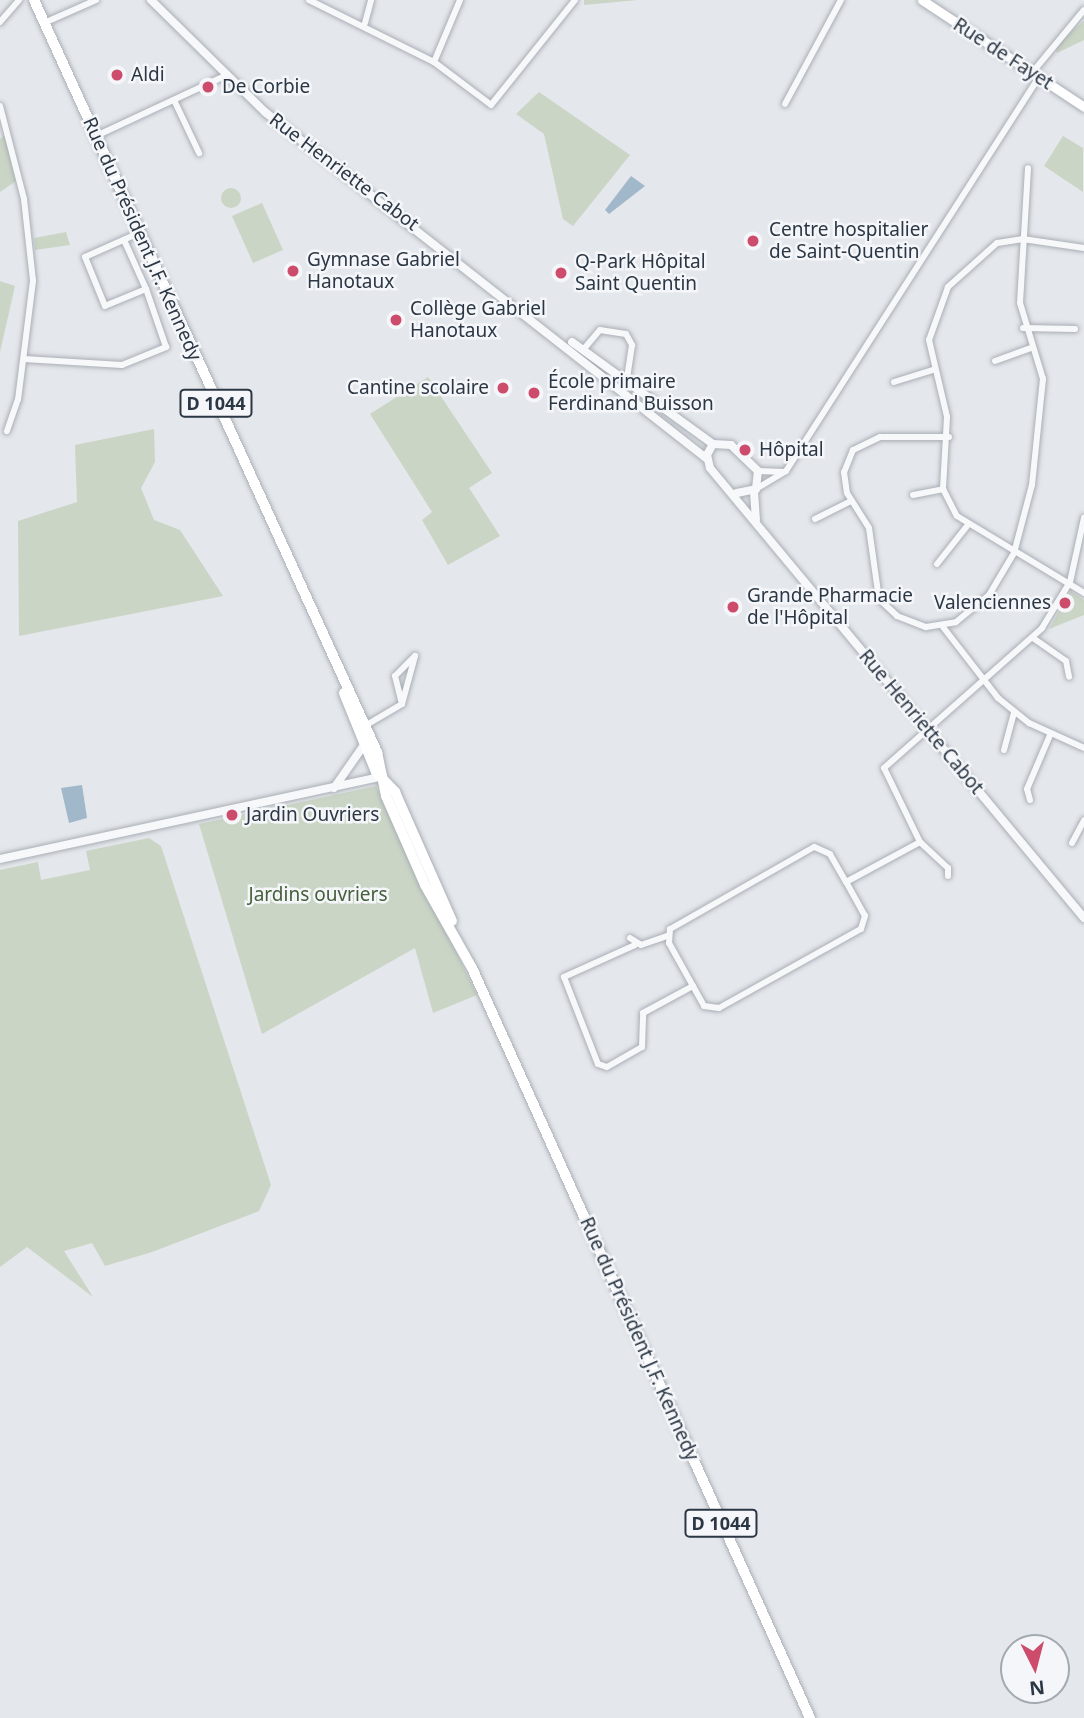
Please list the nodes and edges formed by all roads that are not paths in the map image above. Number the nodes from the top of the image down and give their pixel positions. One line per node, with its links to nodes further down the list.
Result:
1 (19, 0): 12 (street)
2 (34, 0): 13 (main road, Rue du Président J.F. Kennedy / D 1044)
3 (96, 0): 13 (street)
4 (151, 0): 16 (street, Rue Henriette Cabot)
5 (309, 0): 14 (street)
6 (371, 0): 14 (street)
7 (460, 0): 15 (street)
8 (575, 0): 15 (street)
9 (841, 0): 19 (street)
10 (922, 0): 17 (main road, Rue de Fayet)
11 (1084, 10): 17 (street)
12 (0, 22)
13 (44, 23): 22 (main road, Rue du Président J.F. Kennedy / D 1044)
14 (365, 23): 15 (street)
15 (434, 62)
16 (227, 75): 18 (street); 31 (street, Rue Henriette Cabot)
17 (1034, 76): 21 (main road, Rue de Fayet); 46 (street)
18 (174, 100): 22 (street); 23 (street)
19 (785, 104)
20 (0, 106): 35 (street)
21 (1084, 107)
22 (96, 136): 25 (main road, Rue du Président J.F. Kennedy / D 1044)
23 (199, 153)
24 (1028, 168): 26 (street)
25 (139, 233): 27 (street); 66 (main road, Rue du Président J.F. Kennedy / D 1044)
26 (1023, 239): 28 (street); 30 (street); 38 (street)
27 (124, 240): 29 (street); 29 (street)
28 (1084, 248)
29 (146, 289): 35 (street)
30 (1023, 328): 32 (street); 33 (street)
31 (550, 329): 34 (street, Rue Henriette Cabot); 37 (street, Rue Henriette Cabot)
32 (1075, 329)
33 (1030, 348): 36 (street); 56 (street)
34 (583, 351): 40 (street, Rue Henriette Cabot); 40 (street)
35 (24, 359): 41 (street)
36 (995, 361)
37 (592, 364): 40 (street); 44 (street, Rue Henriette Cabot)
38 (933, 370): 39 (street); 42 (street)
39 (894, 382)
40 (629, 383): 43 (street, Rue Henriette Cabot)
41 (7, 431)
42 (949, 437): 47 (street); 51 (street)
43 (713, 444): 44 (street); 45 (street, Rue Henriette Cabot)
44 (706, 458): 49 (street, Rue Henriette Cabot)
45 (758, 471): 46 (street); 48 (street)
46 (786, 471): 48 (street)
47 (943, 489): 50 (street); 54 (street)
48 (755, 491): 49 (street); 55 (street)
49 (737, 493): 55 (street, Rue Henriette Cabot)
50 (913, 495)
51 (851, 501): 53 (street); 60 (street)
52 (1084, 517): 58 (street)
53 (815, 519)
54 (967, 526): 56 (street); 57 (street)
55 (758, 527): 67 (street, Rue Henriette Cabot)
56 (1014, 553): 58 (street); 60 (street)
57 (937, 564)
58 (1070, 582): 59 (street); 61 (street)
59 (1084, 593)
60 (943, 627): 63 (street)
61 (1033, 638): 62 (street); 63 (street)
62 (1069, 677)
63 (982, 681): 65 (street); 67 (street)
64 (402, 704): 64 (street); 66 (street)
65 (1014, 712): 68 (street); 71 (street)
66 (361, 727): 69 (main road, Rue du Président J.F. Kennedy / D 1044); 72 (main road, Rue du Président J.F. Kennedy / D 1044)
67 (926, 728): 76 (street); 81 (street, Rue Henriette Cabot)
68 (1050, 735): 70 (street); 74 (street)
69 (364, 745): 72 (main road, Rue du Président J.F. Kennedy / D 1044); 73 (street)
70 (1084, 748)
71 (1004, 750)
72 (383, 776): 73 (street); 86 (main road, Rue du Président J.F. Kennedy / D 1044)
73 (334, 789): 78 (street)
74 (1030, 800)
75 (1084, 820): 77 (street)
76 (919, 842): 79 (street); 80 (street)
77 (1072, 843)
78 (0, 859)
79 (948, 876)
80 (846, 882): 82 (street); 85 (street)
81 (1084, 918)
82 (667, 936): 84 (street); 85 (street)
83 (630, 938): 84 (street)
84 (635, 945): 85 (street)
85 (693, 986)
86 (810, 1718)

